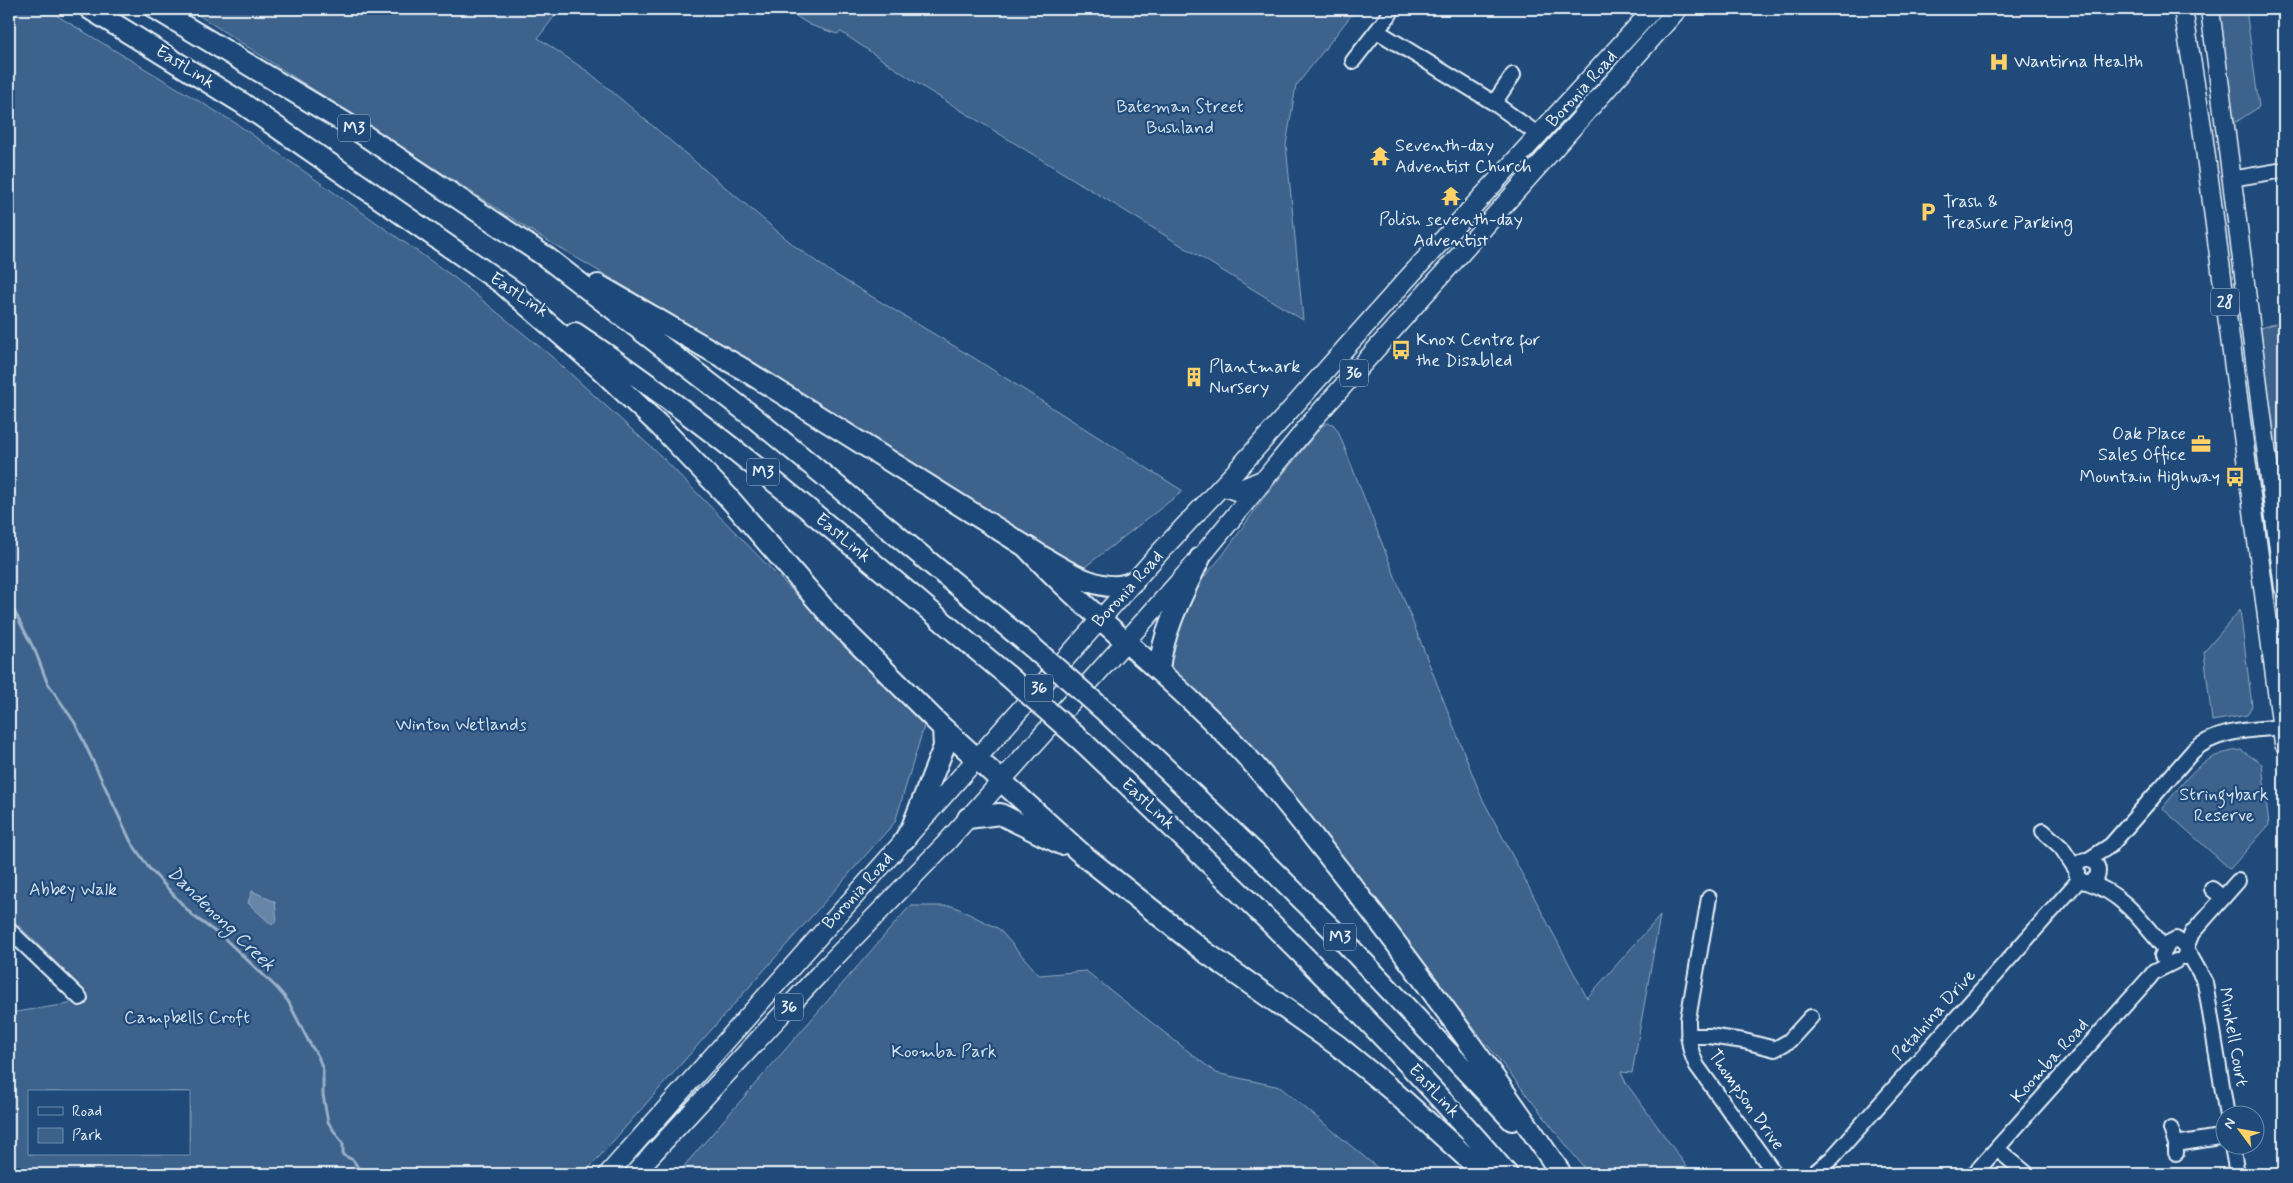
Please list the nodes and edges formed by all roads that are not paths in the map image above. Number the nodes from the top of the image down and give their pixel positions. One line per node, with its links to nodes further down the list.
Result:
1 (90, 9): 17 (highway, EastLink / M3)
2 (156, 9): 15 (highway, EastLink / M3)
3 (1653, 9): 12 (main road, Boronia Road / 36)
4 (1678, 9): 18 (main road, Boronia Road / 36)
5 (2183, 9): 24 (main road, 28)
6 (2210, 9): 14 (main road, 28)
7 (1390, 14): 8 (street)
8 (1377, 30): 9 (street); 11 (street)
9 (1353, 61)
10 (1513, 75): 11 (street)
11 (1494, 103): 12 (street)
12 (1540, 136): 16 (main road, Boronia Road / 36)
13 (2284, 170): 14 (street)
14 (2231, 180): 23 (main road, 28)
15 (546, 257): 25 (highway); 63 (highway, EastLink / M3, bridge)
16 (1406, 280): 18 (main road); 19 (main road, Boronia Road / 36)
17 (505, 286): 32 (highway); 67 (highway, EastLink / M3, bridge)
18 (1432, 286): 20 (main road, Boronia Road / 36)
19 (1309, 389): 20 (main road); 22 (main road, Boronia Road / 36)
20 (1326, 405): 21 (main road, Boronia Road / 36)
21 (1265, 478): 22 (main road); 26 (main road, Boronia Road / 36)
22 (1222, 486): 27 (main road, Boronia Road / 36)
23 (2276, 525): 24 (main road); 28 (main road, 28)
24 (2255, 528): 33 (main road, 28)
25 (1025, 546): 27 (highway); 29 (highway)
26 (1200, 558): 30 (main road, Boronia Road / 36); 31 (highway)
27 (1134, 581): 29 (main road, Boronia Road / 36)
28 (2284, 588)
29 (1101, 619): 30 (highway); 34 (main road, Boronia Road / 36)
30 (1126, 642): 31 (highway); 35 (main road, Boronia Road / 36)
31 (1160, 672): 63 (highway)
32 (943, 728): 34 (highway); 38 (highway)
33 (2284, 733): 41 (street)
34 (976, 758): 35 (highway); 38 (main road, Boronia Road / 36)
35 (1002, 781): 36 (main road, Boronia Road / 36); 40 (highway)
36 (968, 818): 40 (highway); 58 (main road, Boronia Road / 36)
37 (2043, 831): 39 (street)
38 (905, 839): 56 (main road, Boronia Road / 36)
39 (2061, 847): 41 (street); 42 (street)
40 (1083, 855): 66 (highway)
41 (2093, 865): 42 (street); 42 (street); 45 (street)
42 (2082, 877): 45 (street); 69 (street, Petalnina Drive)
43 (2238, 881): 47 (street, Koomba Road)
44 (2212, 889): 47 (street)
45 (2109, 890): 48 (street)
46 (1709, 898): 55 (street, Thompson Drive)
47 (2223, 898): 51 (street, Koomba Road)
48 (2150, 928): 50 (street); 51 (street)
49 (9, 930): 53 (street)
50 (2165, 950): 51 (street); 52 (street, Koomba Road)
51 (2180, 950): 52 (street, Koomba Road); 57 (street, Minkell Court)
52 (2154, 972): 61 (street, Koomba Road)
53 (80, 998)
54 (1811, 1017): 55 (street)
55 (1688, 1036): 68 (street, Thompson Drive)
56 (677, 1098): 58 (main road); 64 (main road, Boronia Road / 36)
57 (2225, 1106)
58 (691, 1112): 65 (main road, Boronia Road / 36)
59 (2171, 1129): 60 (street)
60 (2216, 1139)
61 (1997, 1149): 70 (street, Koomba Road); 71 (street)
62 (2234, 1156): 72 (street)
63 (1562, 1173)
64 (608, 1174)
65 (634, 1174)
66 (1485, 1174)
67 (1507, 1174)
68 (1775, 1174)
69 (1813, 1174)
70 (1974, 1174)
71 (2026, 1174)
72 (2237, 1174)

